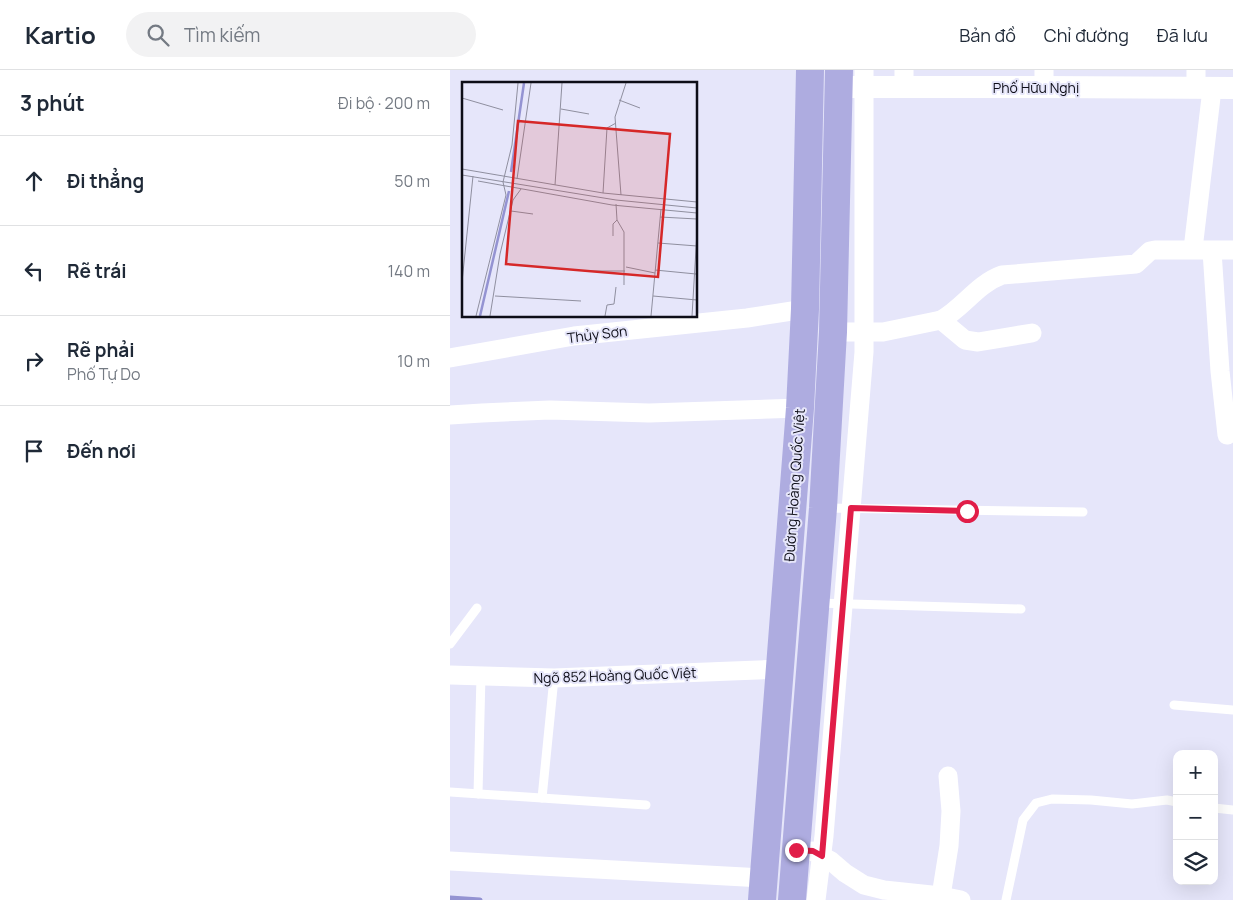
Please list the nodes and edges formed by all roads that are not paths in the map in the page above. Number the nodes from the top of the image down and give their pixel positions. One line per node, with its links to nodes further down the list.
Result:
1 (810, 70): 9 (highway, Đường Hoàng Quốc Việt)
2 (904, 78): 3 (street, Phố Hữu Nghị); 4 (street, Phố Hữu Nghị)
3 (1044, 78): 5 (street, Phố Hữu Nghị)
4 (852, 79): 11 (highway); 12 (street)
5 (1210, 84): 6 (street)
6 (1193, 249): 8 (street); 10 (street)
7 (1233, 250): 8 (street)
8 (1212, 251): 17 (street)
9 (805, 309): 14 (street, Thủy Sơn); 15 (highway, Đường Hoàng Quốc Việt)
10 (941, 320): 12 (street); 13 (street)
11 (833, 332): 12 (street); 18 (highway)
12 (864, 332): 19 (street)
13 (1032, 333)
14 (450, 358)
15 (800, 408): 16 (street); 26 (highway, Đường Hoàng Quốc Việt)
16 (450, 415)
17 (1227, 435)
18 (823, 508): 19 (lane); 21 (highway)
19 (851, 508): 20 (lane); 22 (street)
20 (1084, 512)
21 (815, 603): 22 (lane); 40 (highway)
22 (843, 604): 24 (lane); 40 (street)
23 (478, 608): 25 (lane)
24 (1021, 609)
25 (450, 644)
26 (780, 669): 29 (street, Ngõ 852 Hoàng Quốc Việt); 42 (highway, Đường Hoàng Quốc Việt)
27 (450, 675): 28 (street, Ngõ 852 Hoàng Quốc Việt)
28 (481, 676): 29 (street, Ngõ 852 Hoàng Quốc Việt); 34 (lane)
29 (554, 678): 35 (lane)
30 (1174, 706): 31 (lane)
31 (1233, 710)
32 (948, 776): 43 (street)
33 (450, 792): 34 (lane)
34 (478, 794): 35 (lane)
35 (542, 798): 37 (lane)
36 (1173, 801): 47 (lane)
37 (646, 805)
38 (1218, 808): 39 (lane)
39 (1233, 810)
40 (809, 853): 43 (street); 44 (highway); 45 (street)
41 (450, 861): 42 (street)
42 (762, 889)
43 (941, 896): 46 (street)
44 (792, 900)
45 (816, 900)
46 (961, 900)
47 (1006, 900)

